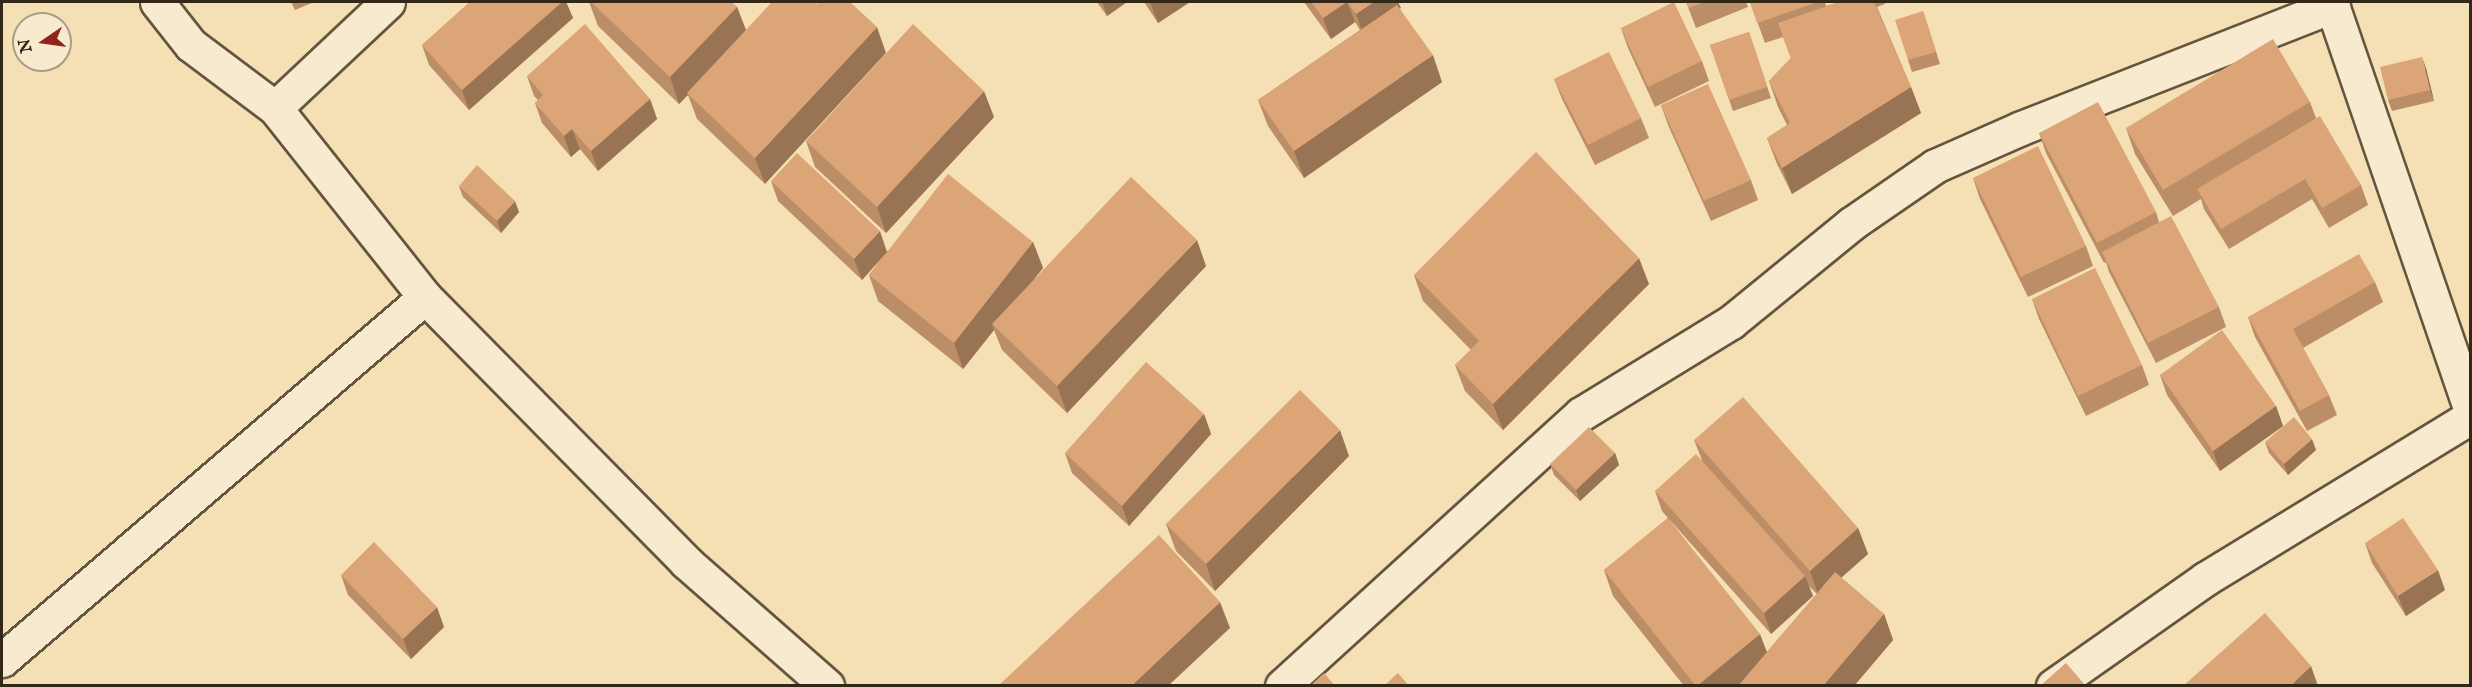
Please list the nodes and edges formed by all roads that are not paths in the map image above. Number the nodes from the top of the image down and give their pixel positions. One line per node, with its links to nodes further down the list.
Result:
1 (157, 2): 4 (street)
2 (388, 2): 4 (street)
3 (2332, 4): 6 (street); 10 (street)
4 (275, 108): 5 (street)
5 (425, 297): 8 (street); 9 (street)
6 (2470, 409)
7 (2470, 417): 11 (street)
8 (2, 660)
9 (827, 686)
10 (1282, 686)
11 (2054, 686)

